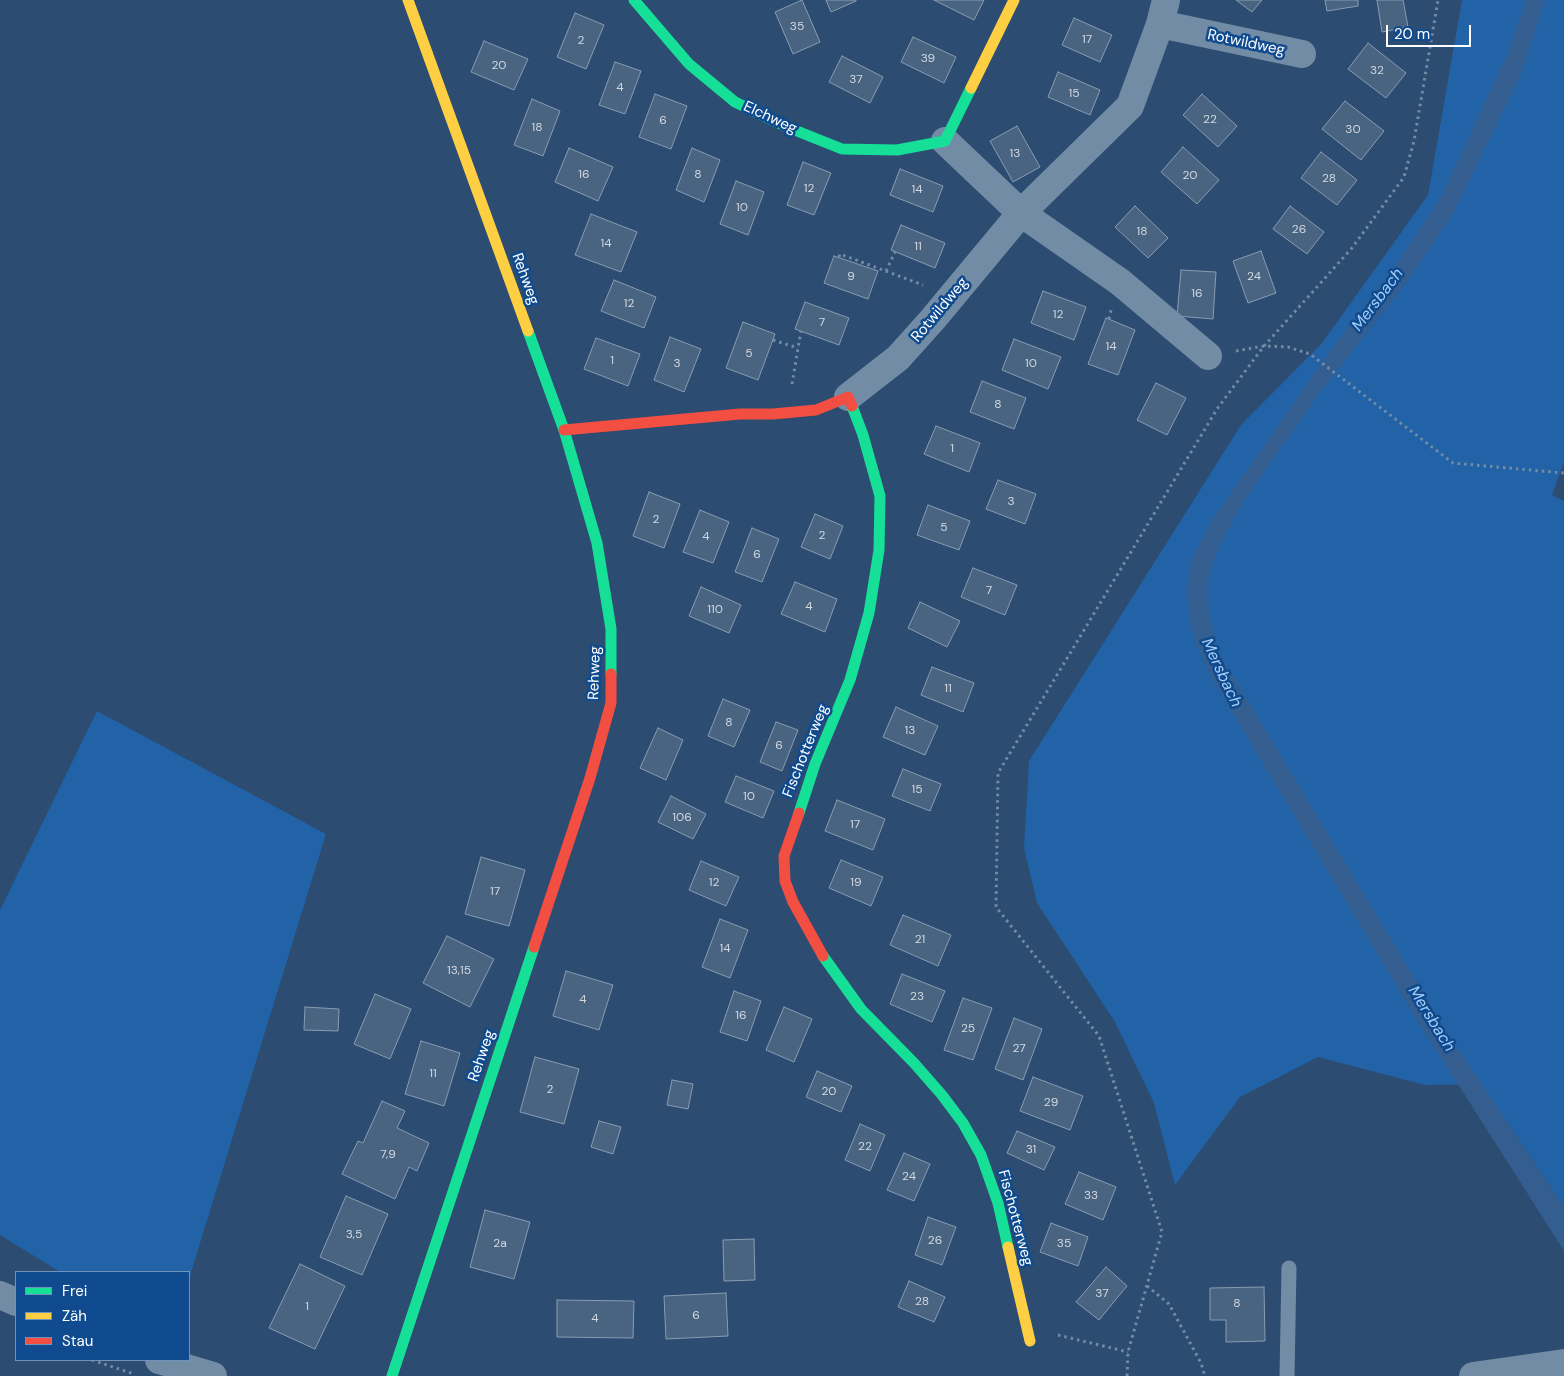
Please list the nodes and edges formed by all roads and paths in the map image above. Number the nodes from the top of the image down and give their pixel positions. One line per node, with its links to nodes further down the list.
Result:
1 (408, 0): 20 (street, Rehweg)
2 (634, 0): 7 (street, Elchweg)
3 (1014, 0): 7 (street)
4 (1438, 0): 15 (path)
5 (1163, 12): 6 (street, Rotwildweg); 8 (street, Rotwildweg)
6 (1302, 54)
7 (945, 140): 8 (street)
8 (1021, 213): 12 (street, Rotwildweg); 17 (street)
9 (895, 252): 11 (path)
10 (839, 257): 11 (path)
11 (886, 272): 12 (path)
12 (952, 296): 18 (street, Rotwildweg)
13 (801, 331): 16 (path)
14 (773, 340): 16 (path)
15 (1264, 346): 17 (path); 21 (path); 23 (path)
16 (798, 348): 19 (path)
17 (1208, 356)
18 (848, 397): 19 (street); 26 (street, Fischotterweg)
19 (787, 413): 20 (street)
20 (564, 430): 34 (street, Rehweg)
21 (1564, 473)
22 (1289, 1268): 37 (lane)
23 (1147, 1286): 28 (path); 36 (path)
24 (0, 1295): 25 (street)
25 (15, 1302)
26 (1027, 1328): 27 (street, Fischotterweg); 28 (path)
27 (1030, 1341)
28 (1128, 1352): 35 (path)
29 (95, 1361): 32 (path)
30 (162, 1361): 33 (street)
31 (1564, 1363): 38 (street)
32 (139, 1376)
33 (214, 1376)
34 (392, 1376)
35 (1127, 1376)
36 (1206, 1376)
37 (1287, 1376)
38 (1473, 1376)

